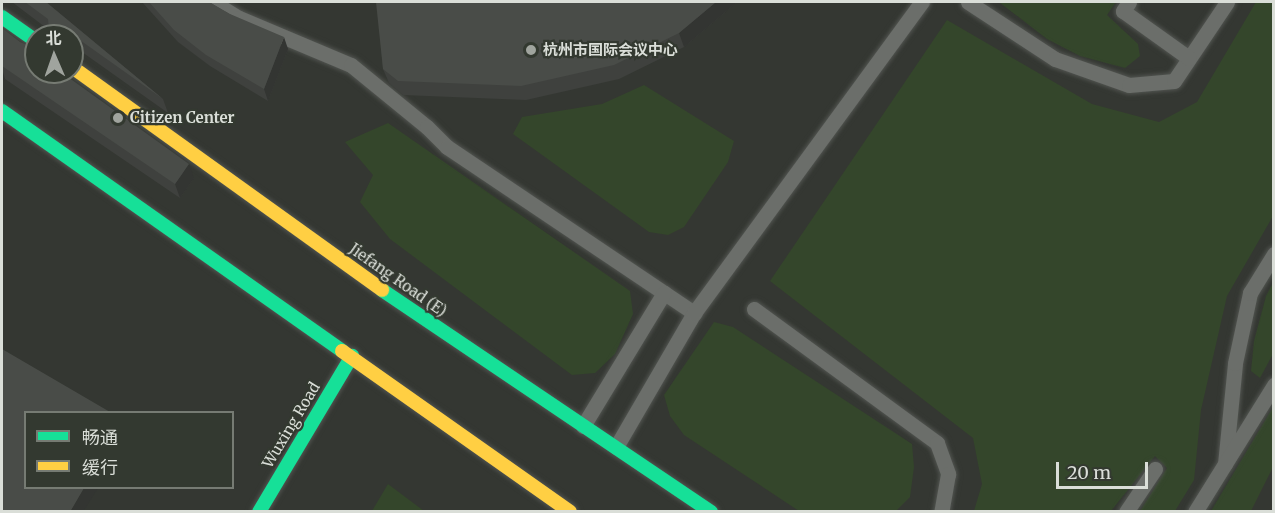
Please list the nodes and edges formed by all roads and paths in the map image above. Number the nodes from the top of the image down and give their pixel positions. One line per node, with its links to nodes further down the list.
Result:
1 (213, 2): 12 (lane)
2 (922, 2): 14 (lane)
3 (968, 2): 8 (lane)
4 (1129, 2): 8 (lane)
5 (1227, 2): 8 (lane)
6 (2, 17): 7 (main road)
7 (24, 33)
8 (1189, 58)
9 (84, 76): 17 (main road, Jiefang Road (E))
10 (2, 111): 15 (main road)
11 (1274, 254): 19 (lane)
12 (664, 293): 14 (lane); 17 (lane)
13 (753, 309): 24 (lane)
14 (694, 313): 18 (lane)
15 (352, 356): 21 (main road, Wuxing Road); 22 (main road)
16 (1274, 385): 19 (lane)
17 (583, 426): 18 (main road, Jiefang Road (E))
18 (616, 447): 23 (main road, Jiefang Road (E))
19 (1224, 464): 26 (lane)
20 (1155, 469): 25 (lane)
21 (258, 512)
22 (570, 512)
23 (711, 512)
24 (941, 512)
25 (1126, 512)
26 (1195, 512)

